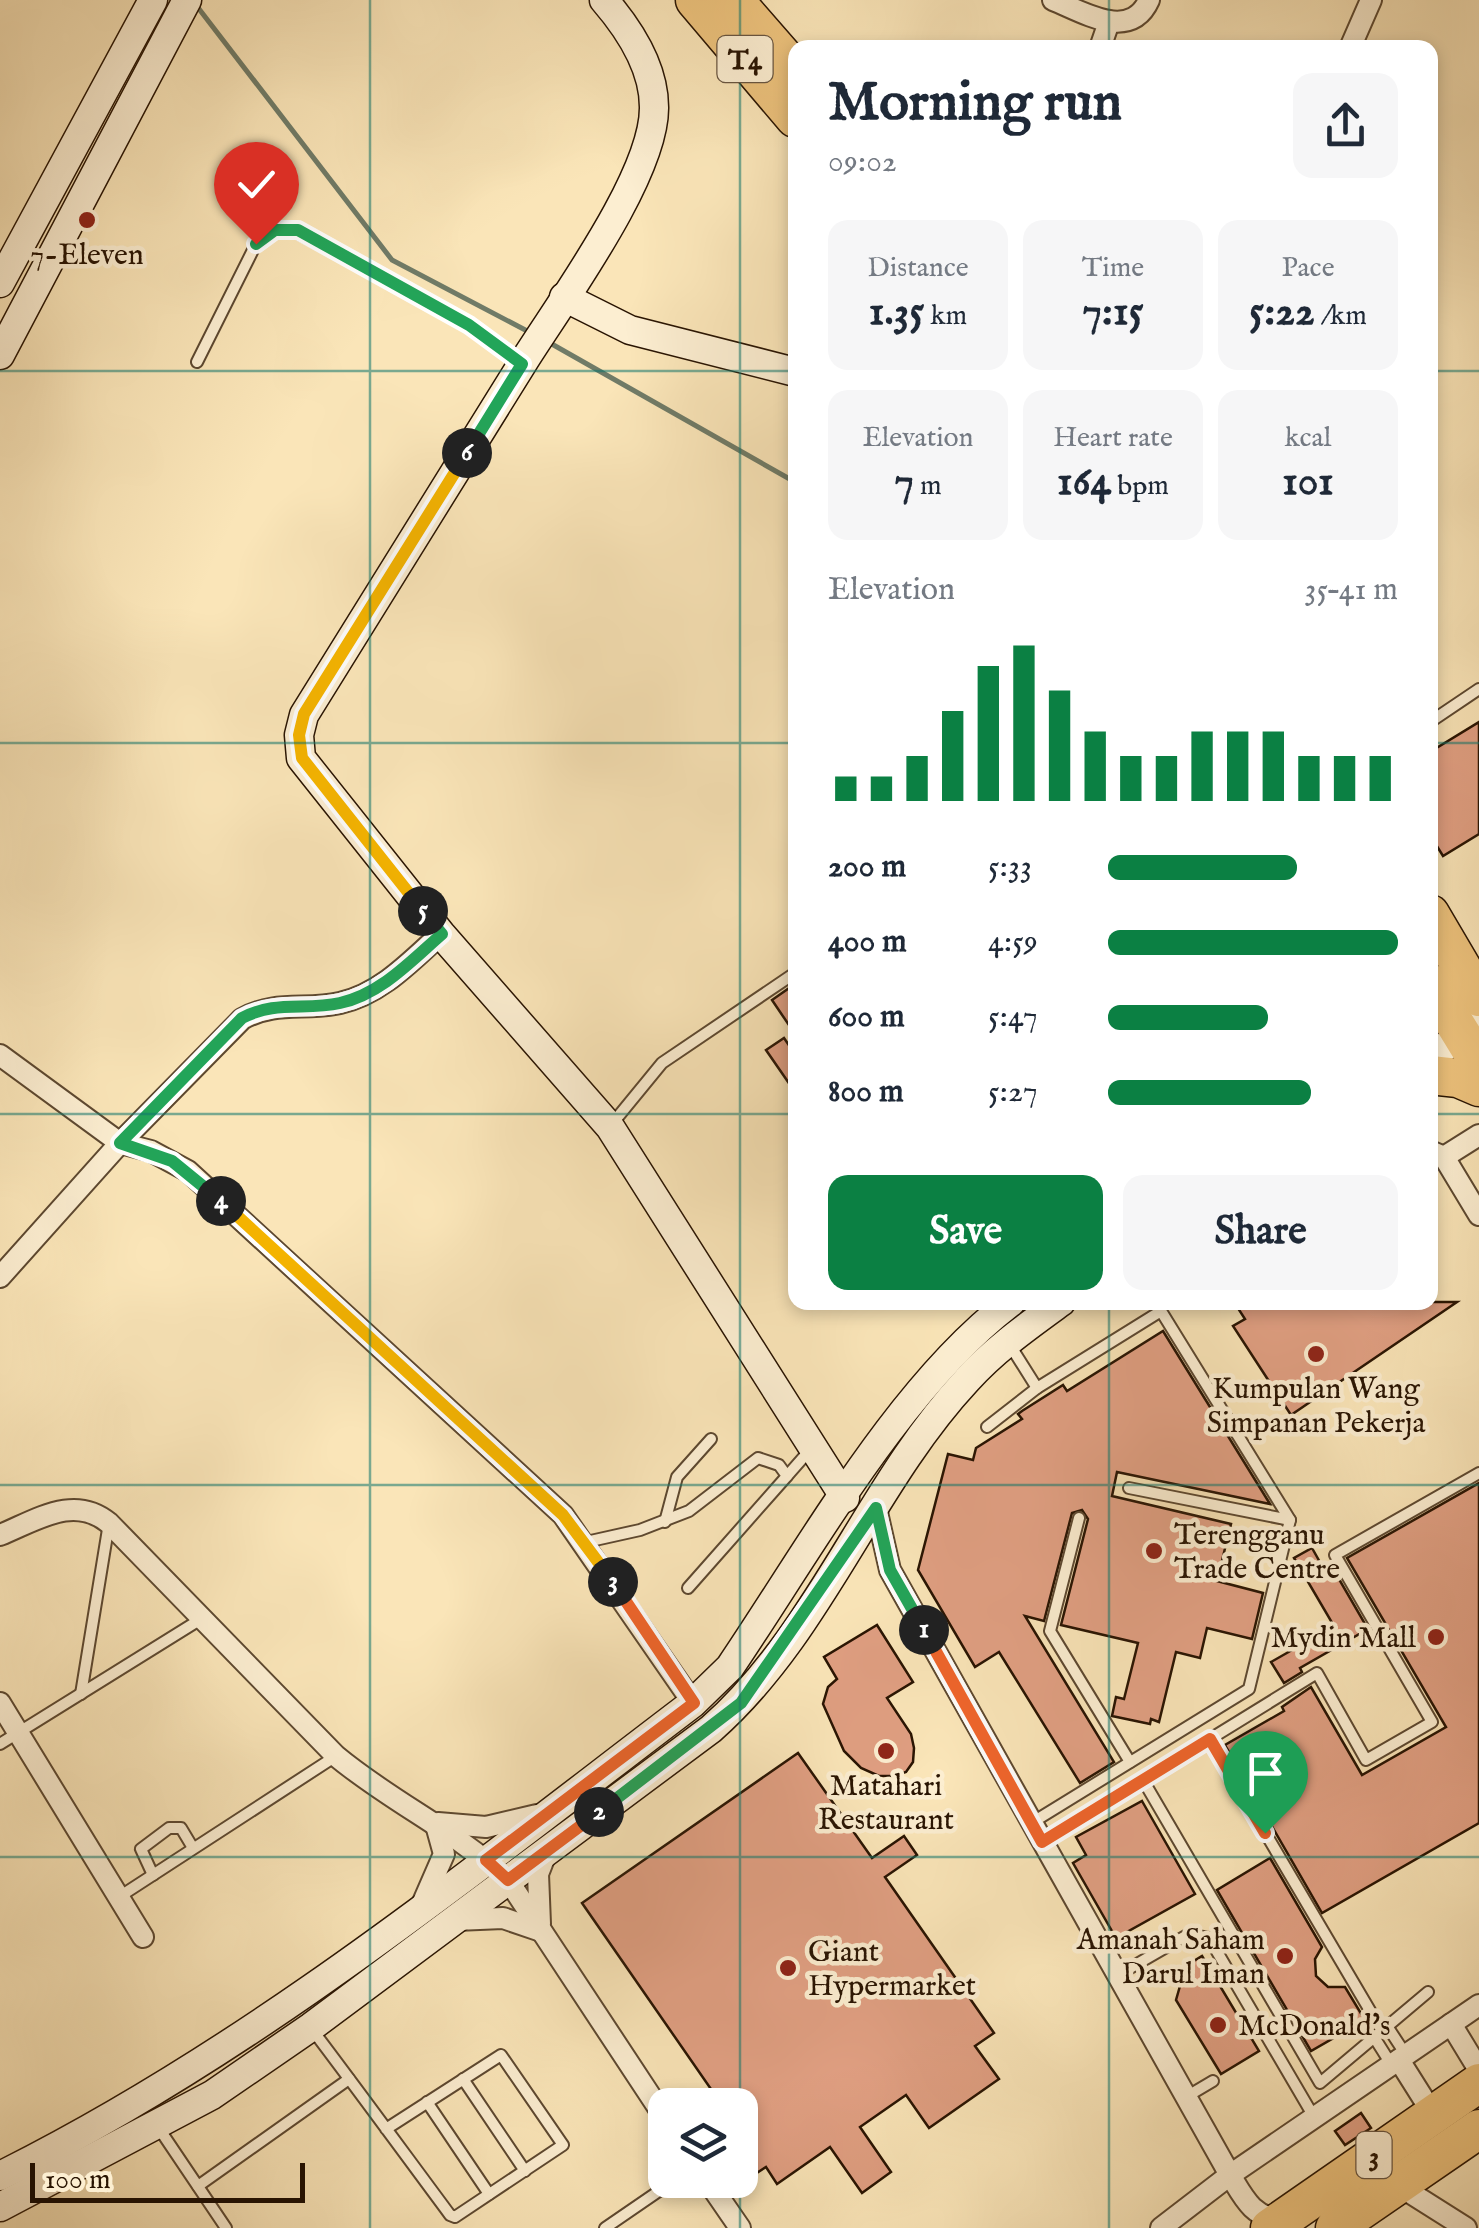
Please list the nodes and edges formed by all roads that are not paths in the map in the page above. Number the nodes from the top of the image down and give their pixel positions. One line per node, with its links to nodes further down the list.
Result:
1 (187, 0): 16 (main road)
2 (604, 0): 15 (main road)
3 (694, 0): 13 (highway, T4)
4 (734, 0): 12 (highway, T4)
5 (1053, 0): 9 (street)
6 (1149, 0): 9 (street)
7 (1371, 0): 11 (street)
8 (147, 5): 14 (main road)
9 (1109, 22): 10 (street)
10 (1103, 40)
11 (1354, 40)
12 (788, 62)
13 (788, 110)
14 (0, 283)
15 (569, 289): 17 (main road); 18 (main road); 20 (main road)
16 (0, 354)
17 (788, 355)
18 (524, 361): 19 (lane); 24 (main road)
19 (197, 362)
20 (788, 370)
21 (1479, 690): 22 (lane)
22 (1438, 717)
23 (1438, 910): 26 (highway)
24 (442, 934): 33 (main road); 35 (street)
25 (1438, 938): 28 (highway)
26 (1479, 947)
27 (788, 978): 33 (lane)
28 (1462, 1010): 29 (main road)
29 (1438, 1045)
30 (0, 1055): 35 (street)
31 (1438, 1076): 32 (highway)
32 (1479, 1087)
33 (610, 1126): 46 (main road)
34 (1479, 1135): 36 (street)
35 (120, 1143): 39 (street); 57 (street)
36 (1438, 1154)
37 (1438, 1155): 38 (street)
38 (1479, 1216)
39 (0, 1277)
40 (1003, 1310): 50 (main road)
41 (1050, 1310): 42 (main road)
42 (1008, 1341): 43 (lane); 51 (main road)
43 (1037, 1388): 44 (lane); 53 (lane)
44 (987, 1427)
45 (711, 1439): 54 (lane)
46 (812, 1447): 48 (lane); 50 (main road)
47 (1479, 1473): 64 (lane)
48 (787, 1476): 54 (lane); 58 (lane)
49 (1129, 1488): 53 (lane)
50 (845, 1498): 62 (main road)
51 (876, 1508): 69 (street); 73 (main road)
52 (1079, 1518): 66 (lane)
53 (1290, 1520): 66 (lane)
54 (666, 1522): 57 (lane)
55 (109, 1523): 56 (street); 59 (street); 60 (lane)
56 (0, 1535)
57 (586, 1542): 62 (street)
58 (688, 1588)
59 (202, 1618): 60 (lane); 65 (street)
60 (81, 1694): 63 (lane)
61 (0, 1703): 63 (street)
62 (694, 1703): 68 (main road)
63 (9, 1738): 77 (street)
64 (1210, 1739): 67 (lane); 87 (lane)
65 (336, 1756): 70 (street); 72 (lane)
66 (1130, 1762): 69 (lane)
67 (1143, 1780): 71 (lane); 87 (lane)
68 (552, 1810): 70 (street); 74 (main road)
69 (1032, 1822): 71 (street)
70 (436, 1823): 74 (street); 78 (street)
71 (1042, 1842): 82 (street)
72 (194, 1848): 75 (lane); 75 (lane)
73 (547, 1851): 76 (main road); 80 (street)
74 (486, 1860): 76 (street); 78 (main road)
75 (153, 1875): 77 (lane)
76 (508, 1880): 79 (main road); 80 (street)
77 (119, 1897): 81 (street)
78 (420, 1908): 104 (main road)
79 (454, 1920): 80 (street); 86 (main road)
80 (541, 1930): 94 (street)
81 (143, 1937)
82 (1118, 1975): 95 (street); 98 (lane)
83 (1428, 1992): 87 (lane)
84 (1479, 2005): 85 (street)
85 (1451, 2024): 88 (street); 89 (street)
86 (311, 2027): 90 (lane); 99 (main road)
87 (1381, 2032): 88 (lane); 88 (lane)
88 (1399, 2060): 97 (street); 98 (street)
89 (1479, 2070)
90 (349, 2079): 100 (lane); 106 (lane)
91 (464, 2079): 96 (lane); 102 (lane); 102 (lane)
92 (1213, 2080): 95 (lane)
93 (1479, 2083): 97 (highway, 3)
94 (648, 2092)
95 (1186, 2096): 103 (street)
96 (427, 2102): 100 (lane); 107 (lane)
97 (1433, 2114): 111 (highway, 3)
98 (1314, 2117): 103 (street)
99 (158, 2126): 106 (lane); 110 (main road)
100 (386, 2129): 107 (lane)
101 (1479, 2129): 105 (highway, 3)
102 (525, 2170): 107 (lane)
103 (1230, 2175): 111 (street); 115 (street)
104 (0, 2176)
105 (1398, 2185): 116 (highway, 3); 117 (street)
106 (198, 2186): 112 (lane)
107 (489, 2194)
108 (649, 2198): 113 (lane)
109 (719, 2198): 114 (street)
110 (0, 2208)
111 (1275, 2224)
112 (226, 2228)
113 (605, 2228)
114 (740, 2228)
115 (1162, 2228)
116 (1335, 2228)
117 (1466, 2228)

